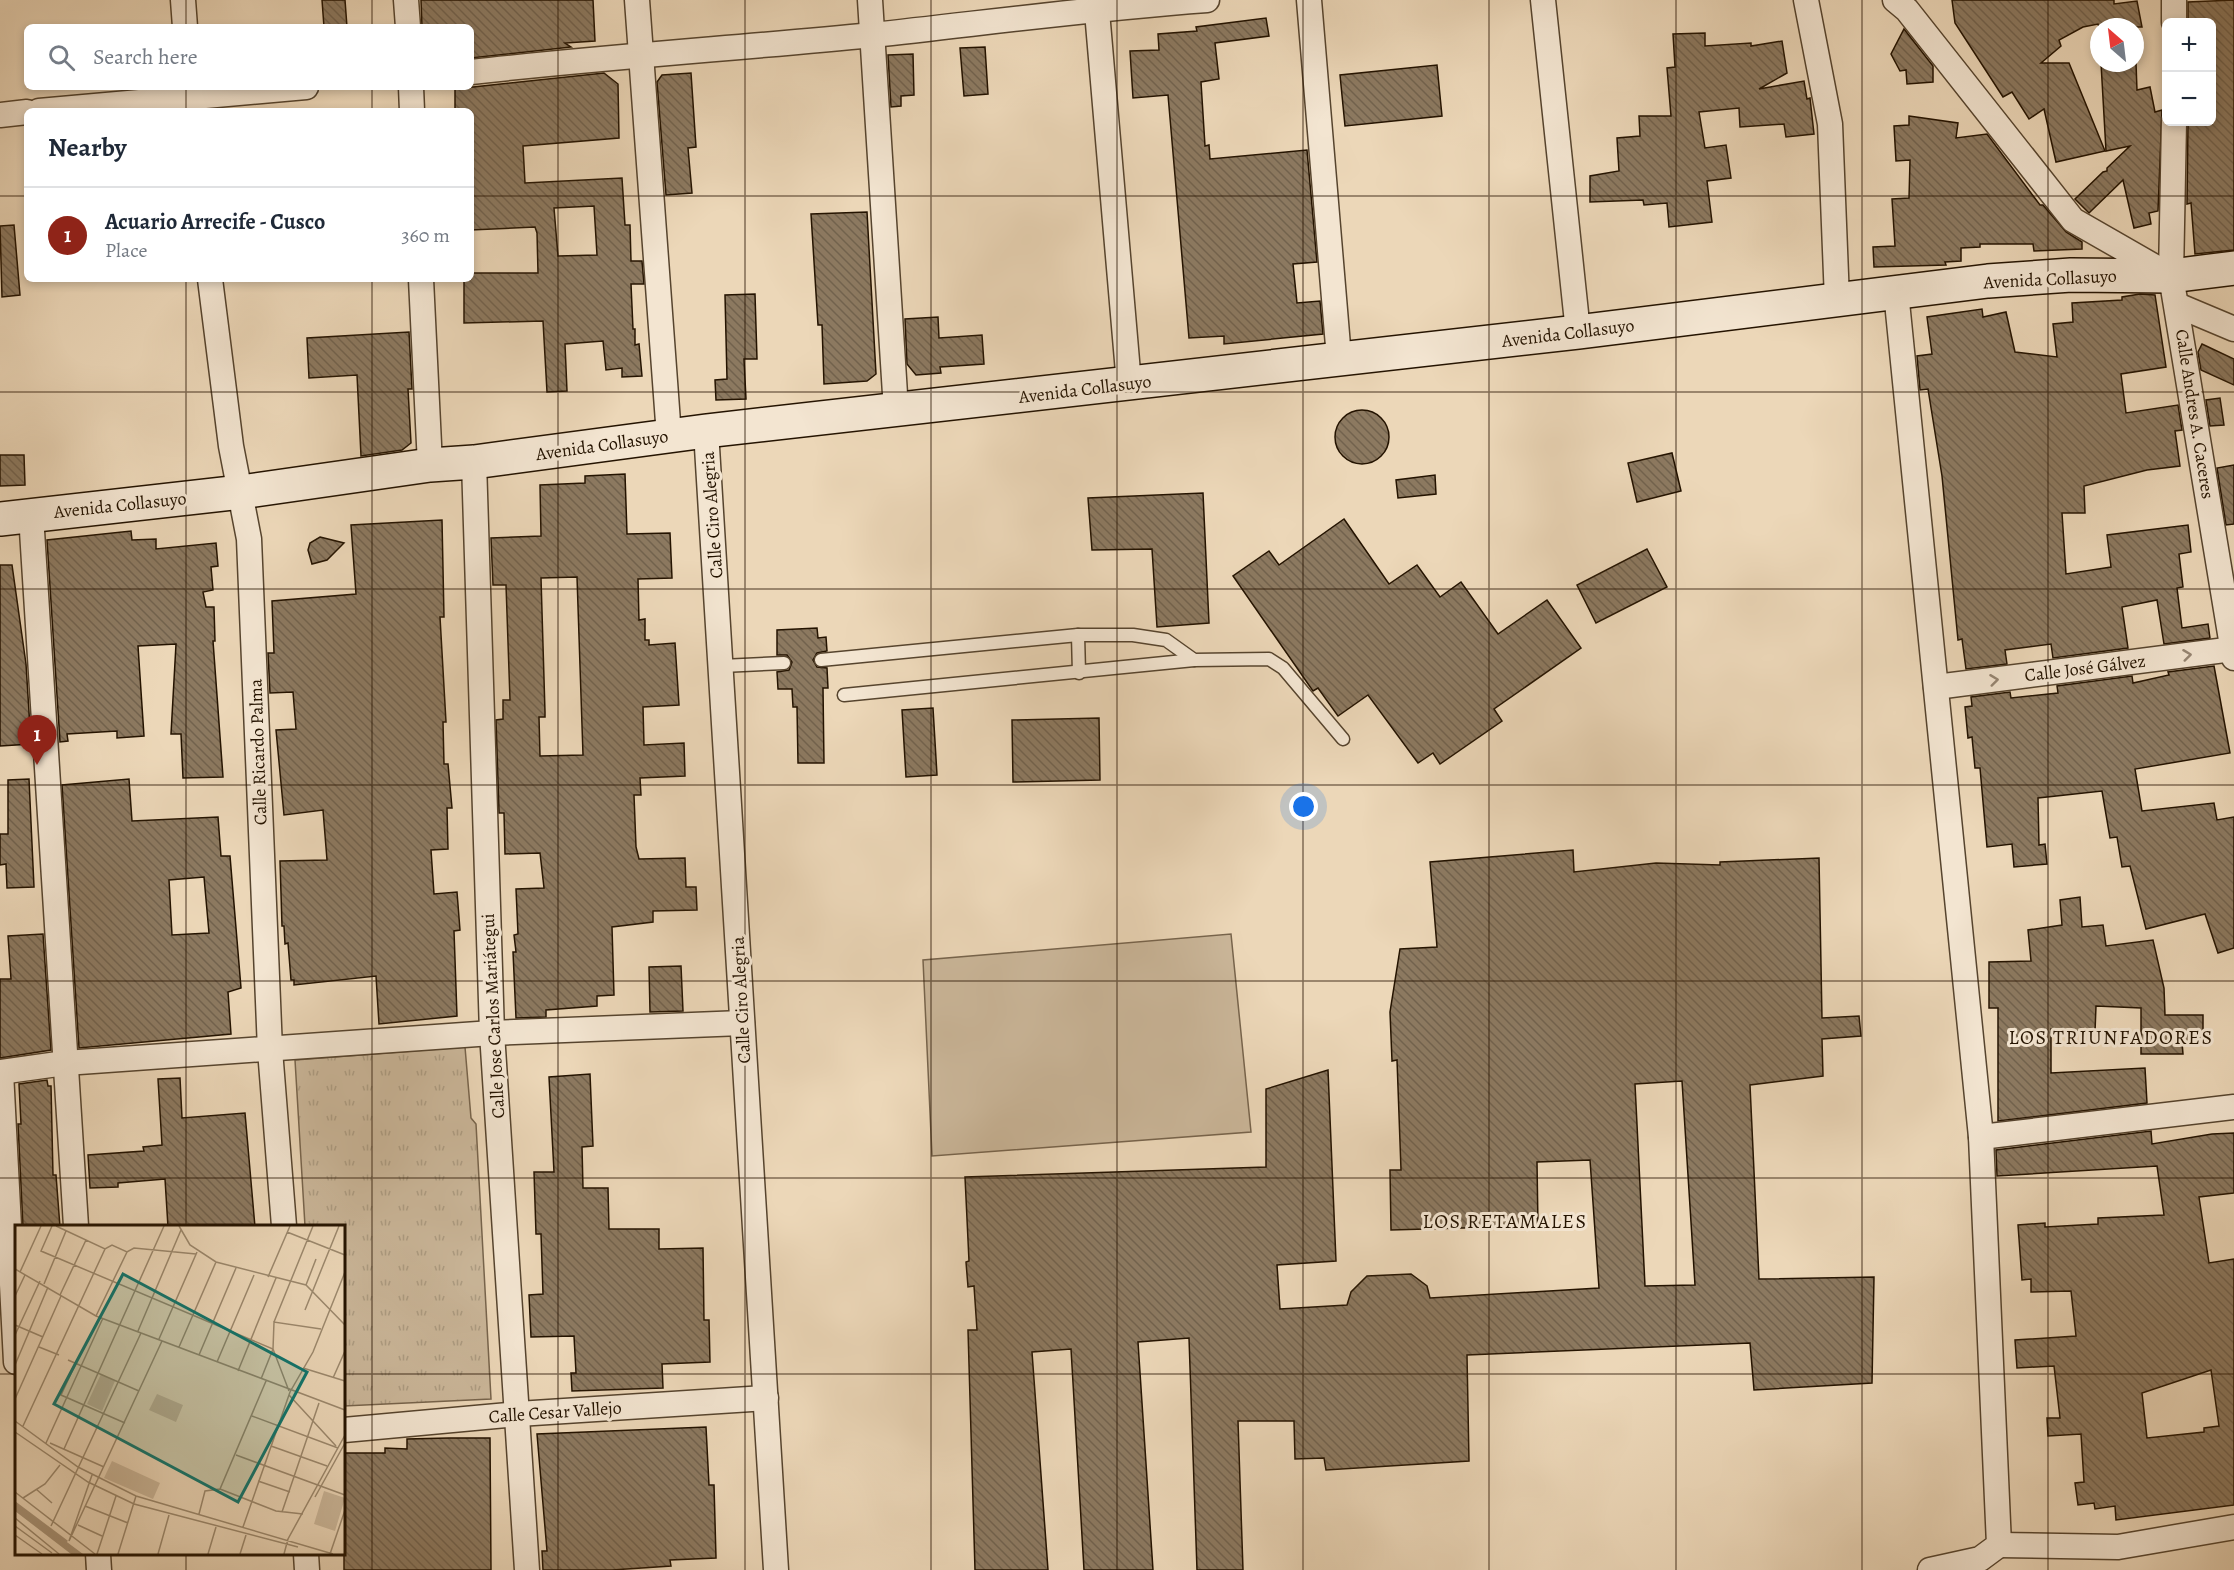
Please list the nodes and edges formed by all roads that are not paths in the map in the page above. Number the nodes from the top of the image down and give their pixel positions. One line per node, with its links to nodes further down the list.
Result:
1 (183, 0): 13 (street)
2 (406, 0): 14 (street)
3 (637, 0): 16 (street)
4 (870, 0): 15 (street)
5 (1207, 0): 11 (street)
6 (1309, 0): 34 (street)
7 (1543, 0): 33 (street)
8 (1806, 0): 31 (street)
9 (1895, 0): 29 (street)
10 (2174, 0): 12 (street)
11 (1096, 4): 15 (street); 35 (street)
12 (2174, 18)
13 (184, 24)
14 (408, 24)
15 (873, 34): 16 (street); 36 (street)
16 (641, 53): 17 (street); 38 (street)
17 (474, 72)
18 (274, 90): 20 (street)
19 (411, 90): 22 (street)
20 (188, 98): 21 (street)
21 (73, 108)
22 (412, 108)
23 (24, 112): 24 (street)
24 (0, 115)
25 (2174, 126): 29 (street, Calle Andres A. Caceres)
26 (2234, 268): 29 (street, Avenida Collasuyo)
27 (210, 282): 41 (street, Calle Ricardo Palma)
28 (421, 282): 40 (street)
29 (2174, 291): 30 (street, Avenida Collasuyo); 32 (street); 44 (street, Calle Andres A. Caceres)
30 (1896, 292): 31 (street, Avenida Collasuyo); 50 (street)
31 (1837, 300): 33 (street, Avenida Collasuyo)
32 (2234, 329)
33 (1578, 332): 34 (street, Avenida Collasuyo)
34 (1339, 358): 35 (street, Avenida Collasuyo)
35 (1129, 384): 36 (street, Avenida Collasuyo)
36 (896, 410): 37 (street, Avenida Collasuyo)
37 (706, 431): 38 (street, Avenida Collasuyo); 48 (street, Calle Ciro Alegria)
38 (669, 436): 39 (street, Avenida Collasuyo)
39 (474, 462): 40 (street, Avenida Collasuyo); 54 (street, Calle Jose Carlos Mariátegui)
40 (430, 465): 41 (street, Avenida Collasuyo)
41 (241, 492): 42 (street, Avenida Collasuyo); 55 (street, Calle Ricardo Palma)
42 (15, 517): 56 (street)
43 (1078, 635): 45 (lane); 46 (lane); 49 (lane)
44 (2234, 652): 50 (street, Calle José Gálvez, one-way to 44)
45 (820, 660)
46 (1194, 660): 49 (lane); 52 (lane)
47 (784, 663): 48 (lane)
48 (722, 666): 53 (street, Calle Ciro Alegria)
49 (1079, 673): 51 (lane)
50 (1936, 687): 59 (street)
51 (844, 695)
52 (1342, 739)
53 (742, 1023): 54 (street); 63 (street, Calle Ciro Alegria)
54 (492, 1033): 55 (street); 64 (street, Calle Jose Carlos Mariátegui)
55 (270, 1050): 56 (street); 61 (street, Calle Ricardo Palma)
56 (65, 1063): 57 (street); 60 (street)
57 (1, 1072): 62 (street)
58 (2234, 1107): 59 (street)
59 (1981, 1137): 67 (street)
60 (76, 1225)
61 (284, 1225)
62 (15, 1343)
63 (766, 1398): 64 (street, Calle Cesar Vallejo); 73 (street, Calle Ciro Alegria)
64 (519, 1414): 65 (street, Calle Cesar Vallejo); 72 (street, Calle Jose Carlos Mariátegui)
65 (345, 1430)
66 (2234, 1527): 67 (street)
67 (1999, 1545): 74 (street)
68 (98, 1555): 70 (street)
69 (306, 1555): 71 (street)
70 (99, 1570)
71 (307, 1570)
72 (527, 1570)
73 (776, 1570)
74 (1930, 1570)

